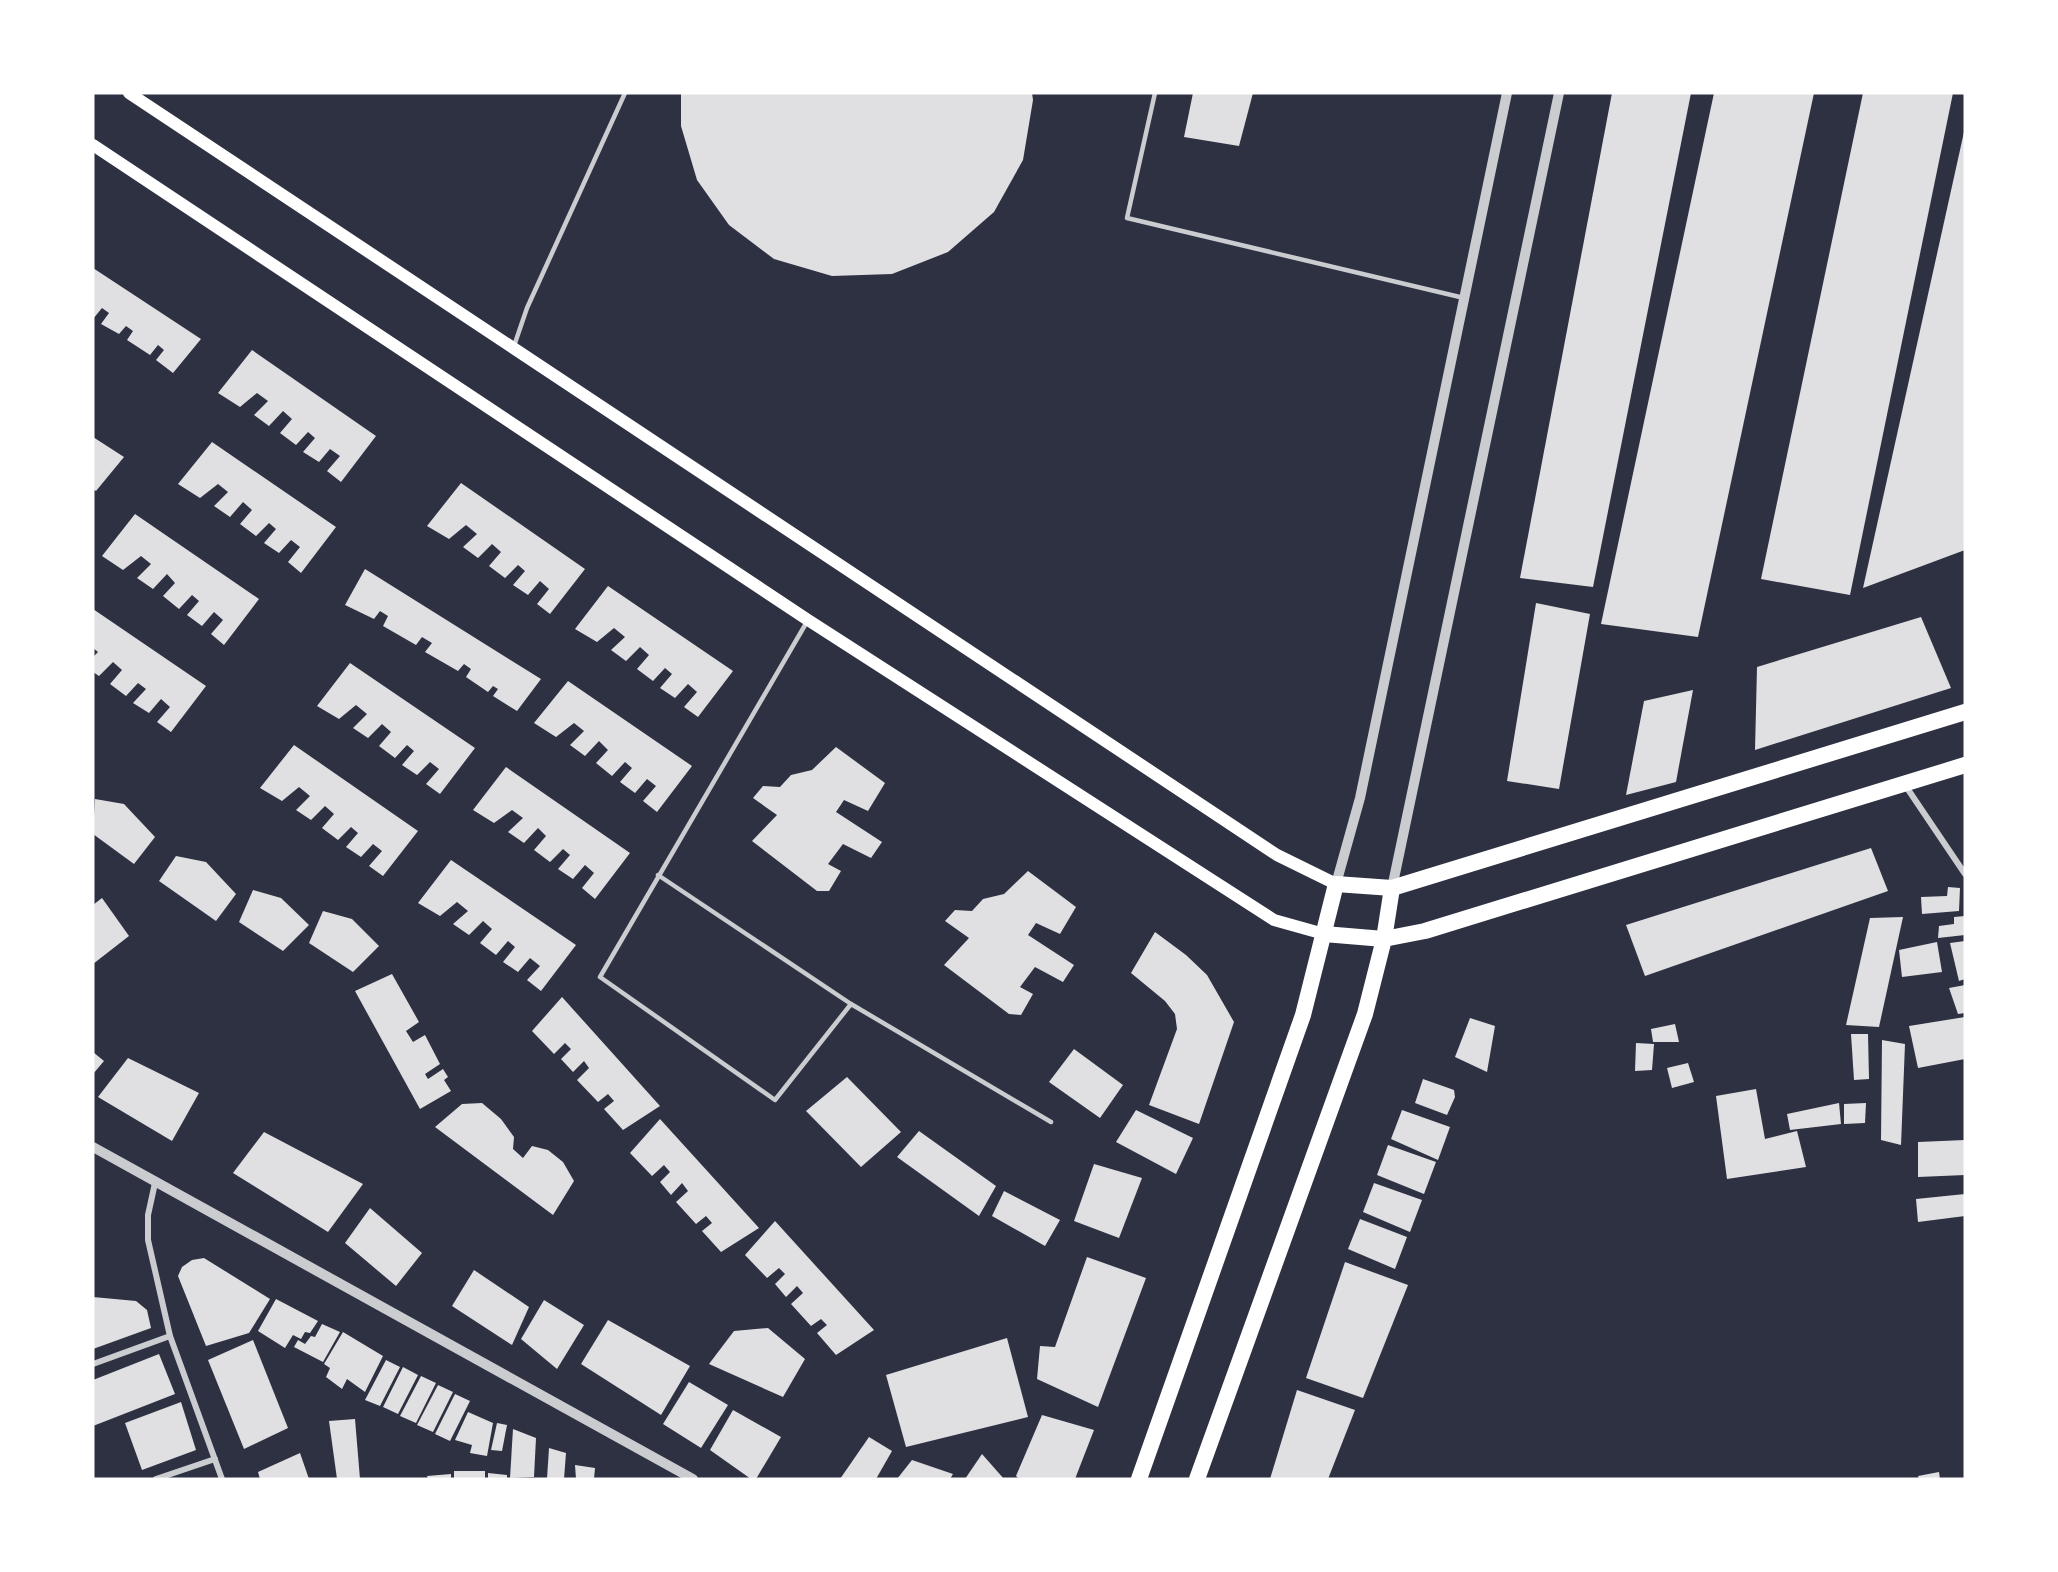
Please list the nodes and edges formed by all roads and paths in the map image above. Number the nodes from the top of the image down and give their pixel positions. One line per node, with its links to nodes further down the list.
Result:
1 (129, 93): 8 (main road)
2 (626, 93): 8 (lane)
3 (1155, 93): 7 (lane)
4 (1507, 93): 7 (street)
5 (1559, 93): 16 (street)
6 (93, 145): 9 (main road)
7 (1464, 298): 15 (street)
8 (513, 348): 15 (main road)
9 (808, 620): 14 (lane); 17 (main road)
10 (1965, 712): 16 (highway)
11 (1965, 765): 12 (highway)
12 (1904, 784): 13 (street); 18 (highway)
13 (1965, 874)
14 (658, 875): 19 (lane); 19 (lane)
15 (1336, 884): 16 (highway); 17 (highway)
16 (1392, 888): 18 (highway)
17 (1324, 934): 18 (highway); 29 (highway)
18 (1384, 939): 30 (highway)
19 (851, 1004): 20 (lane)
20 (1051, 1122)
21 (93, 1147): 22 (street)
22 (155, 1183): 23 (street); 28 (street)
23 (170, 1336): 24 (street); 25 (street)
24 (93, 1364)
25 (215, 1459): 26 (street); 27 (street)
26 (156, 1479)
27 (222, 1479)
28 (693, 1479)
29 (1138, 1479)
30 (1197, 1479)

